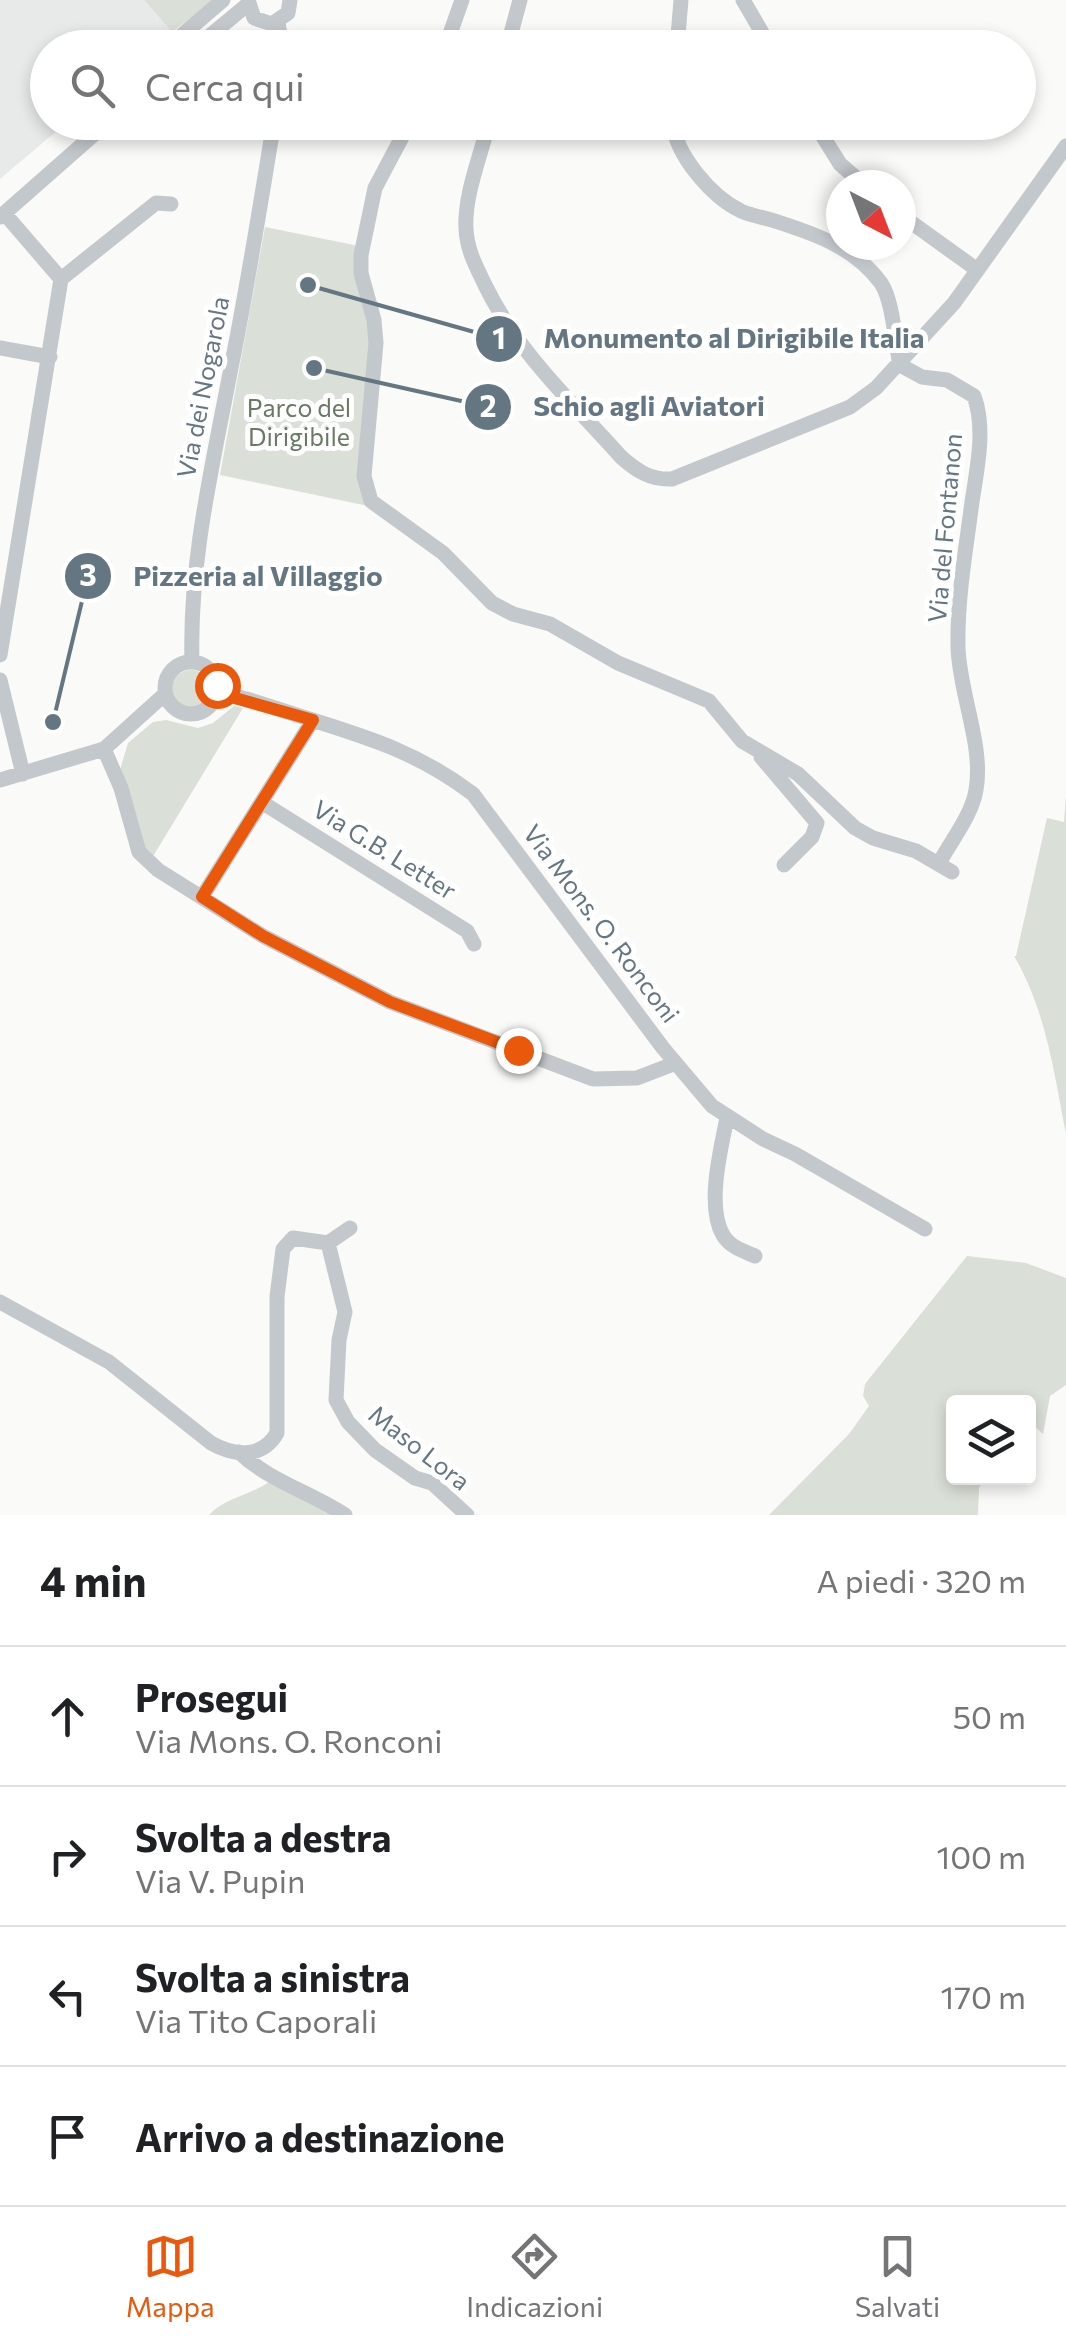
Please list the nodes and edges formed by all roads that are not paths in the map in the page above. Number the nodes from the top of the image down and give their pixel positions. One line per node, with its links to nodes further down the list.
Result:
1 (223, 0): 8 (street)
2 (290, 0): 7 (street)
3 (462, 0): 10 (street)
4 (520, 0): 11 (street)
5 (681, 0): 12 (street)
6 (743, 0): 13 (street)
7 (258, 14): 9 (street)
8 (188, 30)
9 (219, 30)
10 (451, 30)
11 (512, 30)
12 (678, 30)
13 (760, 30)
14 (87, 140): 23 (street)
15 (271, 140): 31 (street, Via dei Nogarola)
16 (400, 140): 36 (street)
17 (485, 140): 29 (street)
18 (676, 140): 29 (street)
19 (825, 140): 21 (street)
20 (1066, 146): 25 (street)
21 (847, 170)
22 (171, 204): 26 (street)
23 (2, 215): 26 (street)
24 (916, 226): 25 (street)
25 (976, 269): 29 (street)
26 (62, 279): 28 (street)
27 (0, 348): 28 (street)
28 (50, 356): 30 (street)
29 (900, 365): 41 (street, Via del Fontanon)
30 (0, 654)
31 (192, 662): 33 (street); 34 (street)
32 (0, 680): 38 (street)
33 (217, 693): 34 (street); 35 (street, Via Mons. O. Ronconi)
34 (165, 694): 37 (street)
35 (313, 720): 40 (street); 46 (street, Via Mons. O. Ronconi)
36 (751, 747): 42 (street); 43 (street)
37 (104, 749): 38 (street); 44 (street)
38 (23, 774): 39 (street)
39 (0, 780)
40 (263, 802): 44 (street); 45 (street, Via G.B. Letter)
41 (942, 858)
42 (784, 865)
43 (952, 872)
44 (202, 897): 46 (street)
45 (474, 944)
46 (676, 1064): 47 (street, Via Mons. O. Ronconi)
47 (727, 1118): 49 (street, Via Mons. O. Ronconi); 51 (street)
48 (350, 1228): 50 (street)
49 (924, 1230)
50 (328, 1242): 53 (street); 55 (street, Maso Lora)
51 (756, 1256)
52 (0, 1302): 53 (street)
53 (238, 1452): 54 (street)
54 (345, 1515)
55 (467, 1515)

